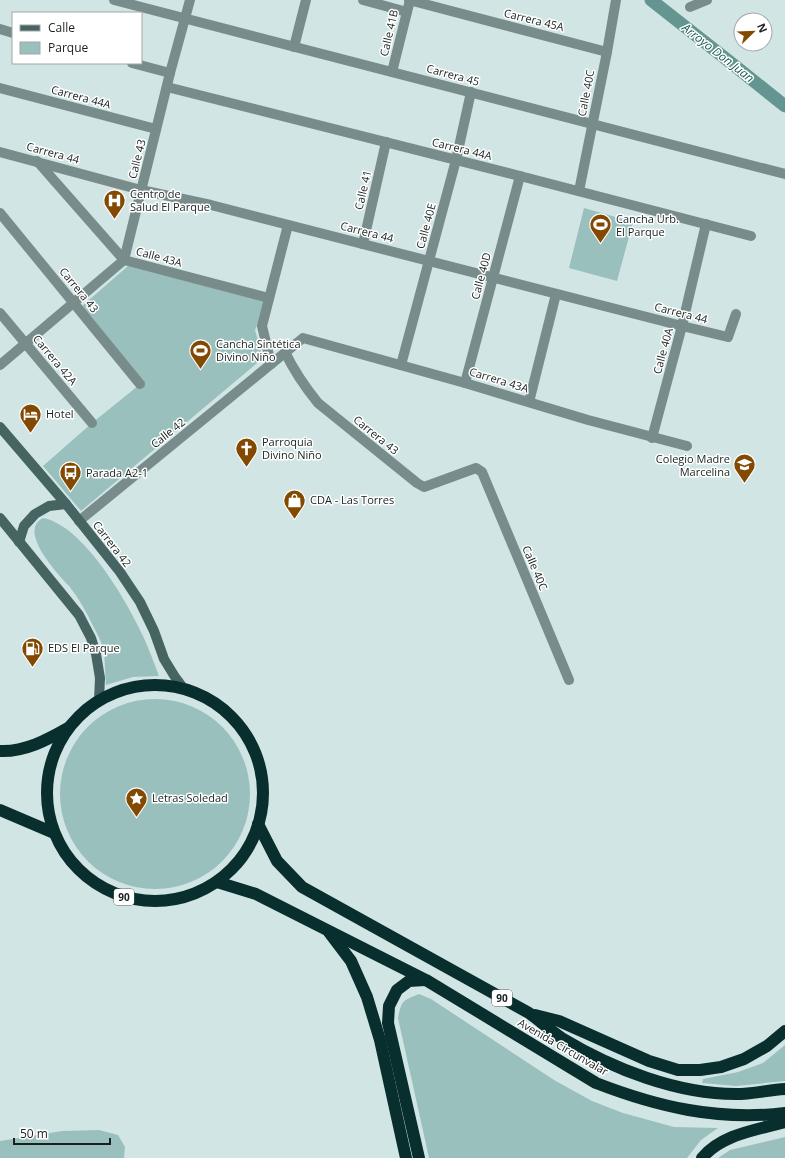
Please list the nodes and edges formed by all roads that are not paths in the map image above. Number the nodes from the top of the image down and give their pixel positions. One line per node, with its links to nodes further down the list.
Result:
1 (114, 0): 10 (street, Carrera 45)
2 (190, 0): 10 (street, Calle 43)
3 (306, 0): 13 (street)
4 (363, 0): 9 (street)
5 (409, 0): 9 (street, Calle 41B); 14 (street, Carrera 45A)
6 (616, 0): 14 (street, Calle 40C)
7 (707, 0): 8 (street)
8 (690, 7)
9 (407, 12): 16 (street, Calle 41B)
10 (185, 18): 13 (street, Carrera 45); 17 (street, Calle 43)
11 (0, 29): 12 (street)
12 (12, 33)
13 (294, 46): 16 (street, Carrera 45)
14 (607, 52): 21 (street, Calle 40C)
15 (136, 64): 17 (street)
16 (392, 72): 20 (street, Carrera 45)
17 (170, 73): 18 (street, Calle 43)
18 (167, 87): 22 (street, Calle 43); 23 (street, Carrera 44A)
19 (0, 88): 22 (street, Carrera 44A)
20 (471, 92): 21 (street, Carrera 45); 25 (street, Calle 40E)
21 (592, 124): 27 (street, Carrera 45); 30 (street, Calle 40C)
22 (156, 129): 29 (street, Calle 43)
23 (386, 142): 25 (street, Carrera 44A); 35 (street, Calle 41)
24 (0, 152): 26 (street, Carrera 44)
25 (456, 160): 28 (street, Carrera 44A); 37 (street, Calle 40E)
26 (36, 161): 29 (street, Carrera 44); 36 (street, Calle 43A)
27 (785, 174)
28 (520, 176): 30 (street, Carrera 44A); 38 (street, Calle 40D)
29 (141, 190): 33 (street, Carrera 44); 36 (street, Calle 43)
30 (579, 191): 32 (street, Carrera 44A)
31 (0, 213): 41 (street, Carrera 43)
32 (706, 224): 34 (street, Carrera 44A); 44 (street, Calle 40A)
33 (288, 225): 35 (street, Carrera 44); 40 (street)
34 (751, 236)
35 (363, 244): 37 (street, Carrera 44)
36 (124, 260): 40 (street, Calle 43A); 41 (street)
37 (430, 261): 38 (street, Carrera 44); 50 (street, Calle 40E)
38 (493, 277): 39 (street, Carrera 44); 51 (street, Calle 40D)
39 (556, 294): 44 (street, Carrera 44); 53 (street)
40 (269, 298): 48 (street)
41 (74, 302): 46 (street); 52 (street, Carrera 43)
42 (0, 313): 46 (street, Carrera 42A)
43 (736, 314): 44 (street, Carrera 44)
44 (682, 326): 56 (street, Calle 40A)
45 (303, 338): 47 (street, Calle 42); 50 (street, Carrera 43A)
46 (25, 344): 49 (street); 54 (street, Carrera 42A)
47 (285, 352): 48 (street, Calle 42); 58 (street, Carrera 43)
48 (271, 364): 60 (street, Calle 42)
49 (0, 365)
50 (401, 365): 51 (street, Carrera 43A)
51 (465, 383): 53 (street, Carrera 43A)
52 (140, 384)
53 (529, 402): 56 (street, Carrera 43A)
54 (92, 423)
55 (0, 427): 59 (street, Carrera 42)
56 (652, 438): 57 (street, Carrera 43A)
57 (687, 446)
58 (476, 468): 63 (street, Calle 40C)
59 (66, 504): 60 (street, Carrera 42); 62 (street)
60 (79, 521): 64 (street, Carrera 42)
61 (2, 523): 62 (street)
62 (19, 542): 65 (street)
63 (569, 680)
64 (184, 689): 65 (highway, 90); 69 (highway, 90)
65 (99, 700): 66 (highway, 90)
66 (69, 727): 67 (highway, 90); 70 (highway, 90)
67 (0, 751)
68 (0, 810): 70 (highway)
69 (258, 824): 71 (highway, 90); 74 (highway, Avenida Circunvalar / 90)
70 (54, 833): 71 (highway, 90)
71 (217, 882): 72 (highway, Avenida Circunvalar / 90)
72 (327, 929): 73 (highway, Avenida Circunvalar / 90); 79 (highway)
73 (426, 980): 77 (highway, Avenida Circunvalar / 90); 80 (highway)
74 (529, 1013): 75 (highway); 76 (highway, Avenida Circunvalar / 90)
75 (785, 1031)
76 (785, 1089)
77 (785, 1113)
78 (785, 1122): 81 (highway)
79 (406, 1158)
80 (419, 1158)
81 (702, 1158)

